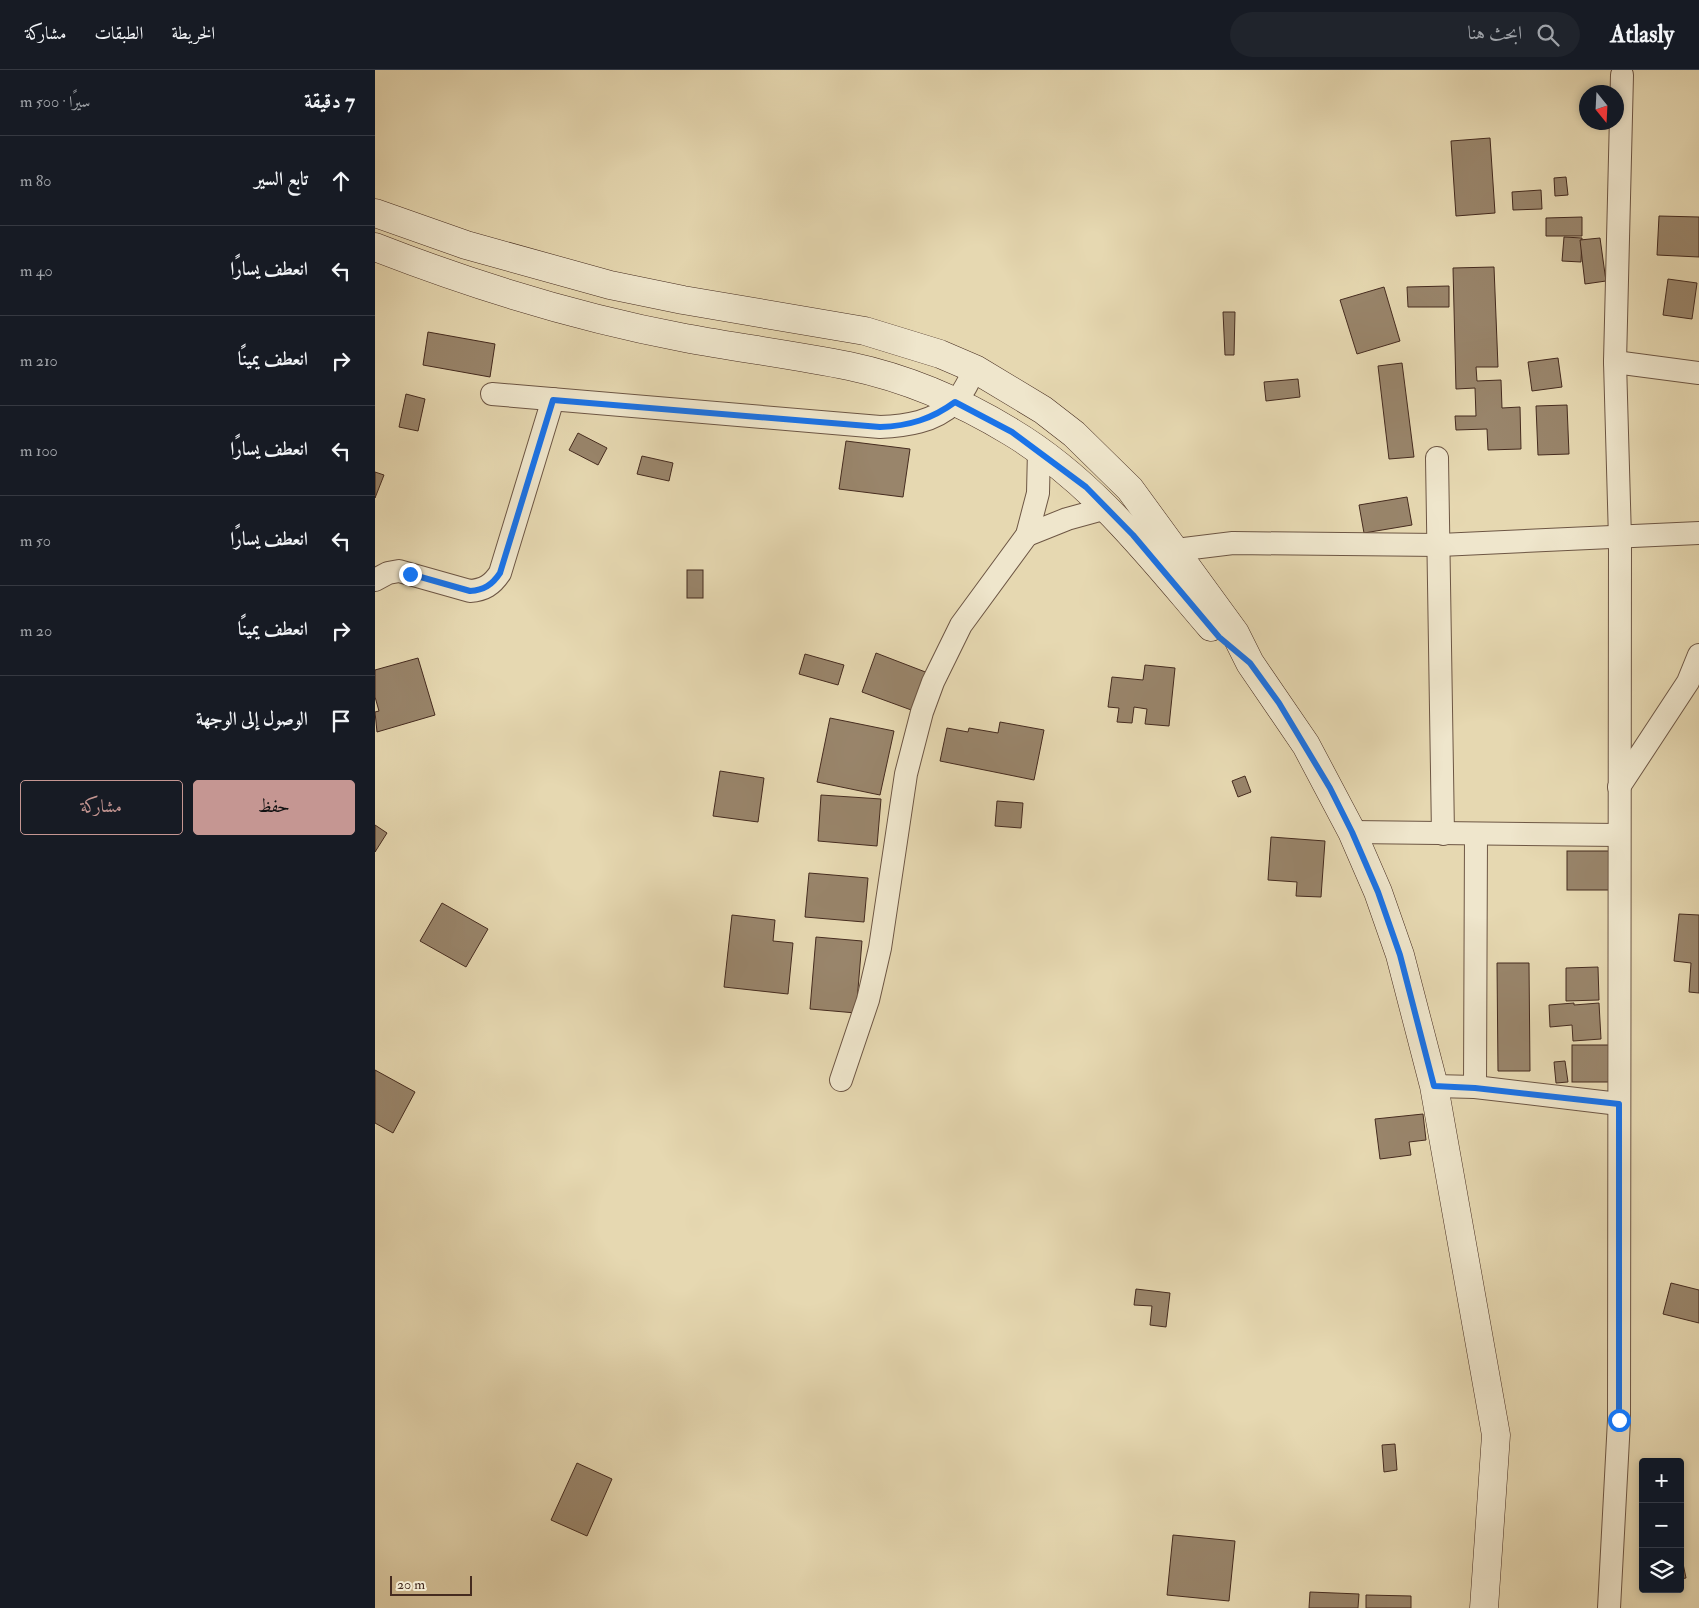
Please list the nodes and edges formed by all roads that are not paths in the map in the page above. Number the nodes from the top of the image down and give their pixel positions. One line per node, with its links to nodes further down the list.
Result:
1 (1622, 75): 4 (street)
2 (375, 213): 5 (street)
3 (375, 247): 9 (street)
4 (1615, 362): 6 (street); 15 (street)
5 (975, 370): 9 (street); 17 (street)
6 (1699, 373)
7 (492, 394): 8 (street)
8 (553, 400): 9 (street); 18 (street)
9 (955, 402): 10 (street)
10 (1039, 450): 12 (street); 14 (street)
11 (1437, 458): 16 (street)
12 (1107, 508): 14 (street); 20 (street)
13 (1699, 533): 15 (street)
14 (1027, 535): 26 (street)
15 (1620, 538): 16 (street); 21 (street)
16 (1440, 545): 17 (street); 23 (street)
17 (1176, 550): 20 (street)
18 (375, 580)
19 (1699, 655): 21 (street)
20 (1250, 663): 22 (street)
21 (1619, 786): 25 (street)
22 (1352, 832): 23 (street); 27 (street)
23 (1443, 834): 24 (street)
24 (1476, 834): 25 (street); 28 (street)
25 (1619, 835): 29 (street)
26 (841, 1080)
27 (1434, 1086): 28 (street); 30 (street)
28 (1475, 1088): 29 (street)
29 (1619, 1104): 31 (street)
30 (1484, 1608)
31 (1609, 1608)

